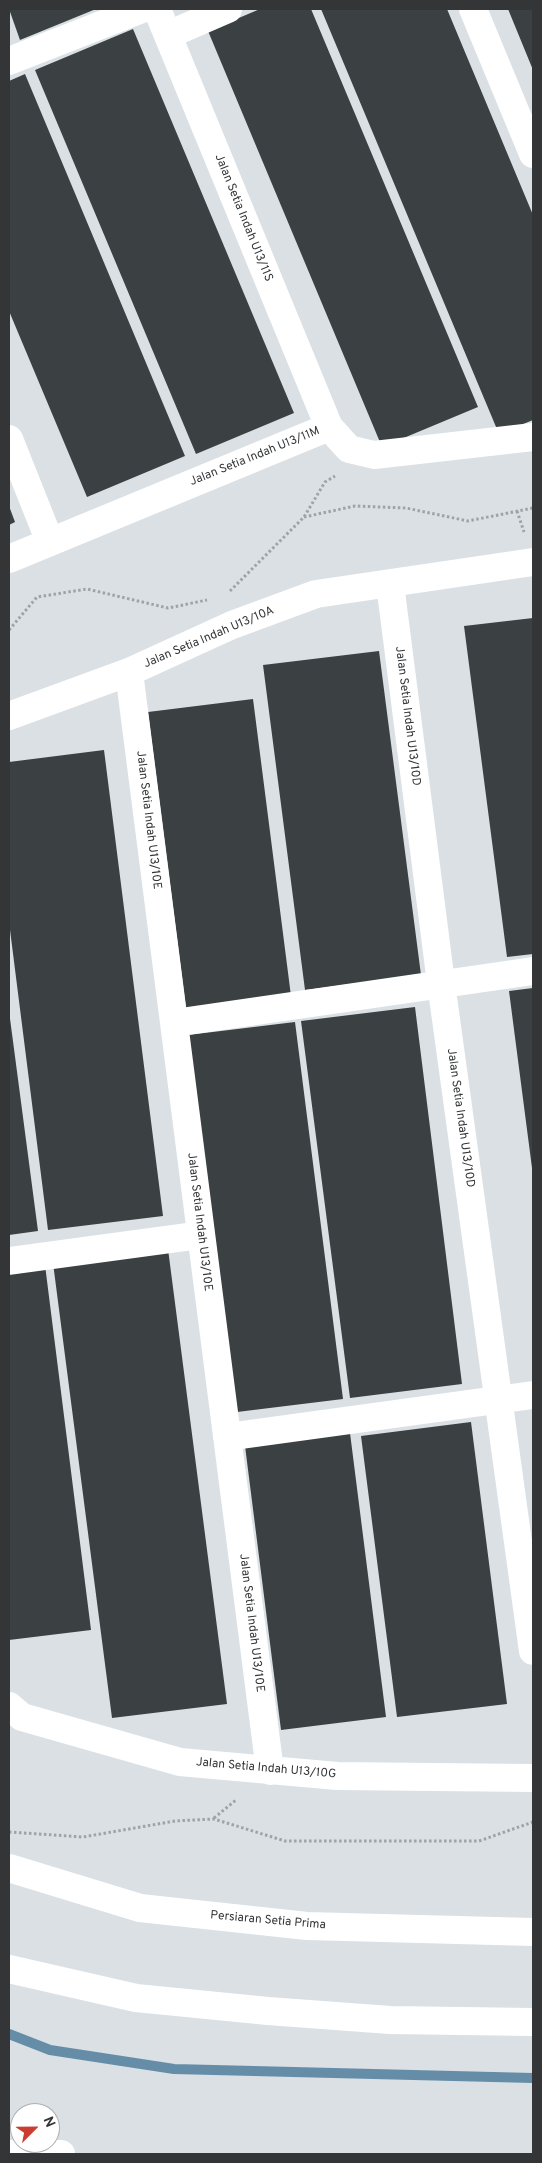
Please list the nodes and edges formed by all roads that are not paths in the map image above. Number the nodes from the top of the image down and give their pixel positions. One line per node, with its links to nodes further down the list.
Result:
1 (142, 9): 6 (street)
2 (157, 9): 5 (street, Jalan Setia Indah U13/11S)
3 (228, 9): 5 (street)
4 (473, 9): 7 (street)
5 (168, 35): 8 (street, Jalan Setia Indah U13/11S)
6 (9, 61)
7 (533, 154)
8 (329, 427): 9 (street, Jalan Setia Indah U13/11M); 11 (street, Jalan Setia Indah U13/11M)
9 (533, 437)
10 (9, 439): 11 (street)
11 (50, 542): 13 (street, Jalan Setia Indah U13/11M)
12 (529, 550): 14 (street, Jalan Setia Indah U13/10A)
13 (9, 559)
14 (390, 584): 15 (street, Jalan Setia Indah U13/10A); 18 (street, Jalan Setia Indah U13/10D)
15 (129, 672): 16 (street, Jalan Setia Indah U13/10A); 19 (street, Jalan Setia Indah U13/10E)
16 (9, 716)
17 (533, 971): 18 (street)
18 (441, 983): 19 (street); 23 (street, Jalan Setia Indah U13/10D)
19 (174, 1023): 20 (street, Jalan Setia Indah U13/10E)
20 (200, 1235): 21 (street); 24 (street, Jalan Setia Indah U13/10E)
21 (9, 1261)
22 (533, 1395): 23 (street)
23 (498, 1400): 24 (street); 25 (street, Jalan Setia Indah U13/10D)
24 (227, 1437): 27 (street, Jalan Setia Indah U13/10E)
25 (533, 1651)
26 (9, 1706): 27 (street, Jalan Setia Indah U13/10G)
27 (270, 1771): 28 (street, Jalan Setia Indah U13/10G)
28 (533, 1778)
29 (9, 1868): 30 (street, Persiaran Setia Prima)
30 (533, 1932)
31 (9, 1969): 32 (street)
32 (533, 2022)
33 (9, 2154): 34 (street)
34 (61, 2154)

